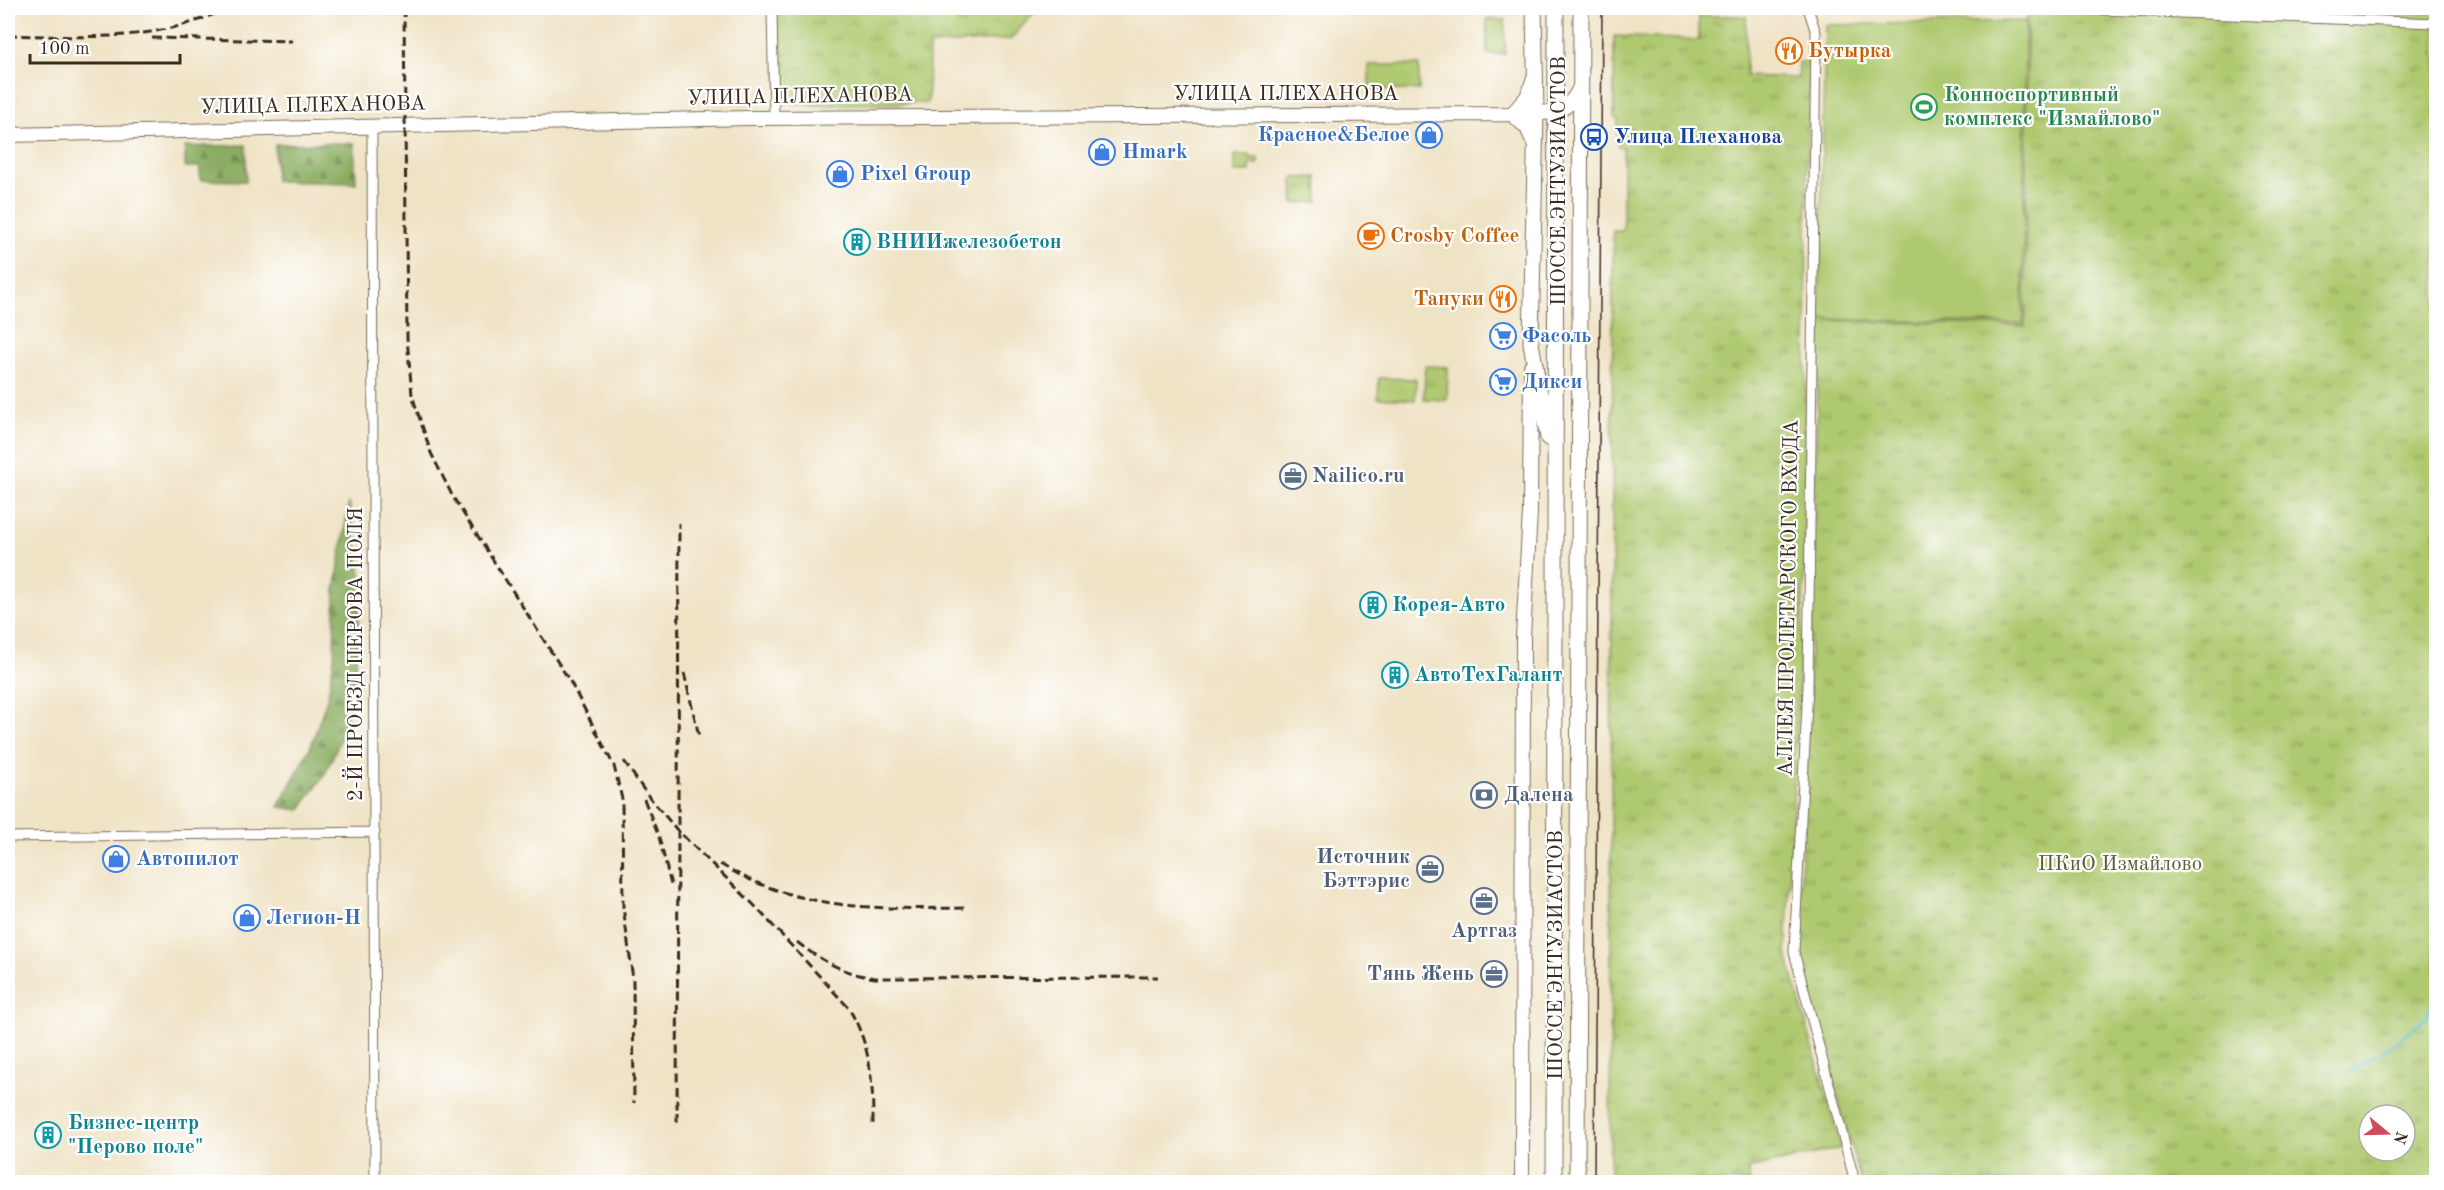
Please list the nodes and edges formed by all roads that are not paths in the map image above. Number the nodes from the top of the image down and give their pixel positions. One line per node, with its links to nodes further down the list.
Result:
1 (772, 8): 13 (street)
2 (1534, 8): 8 (main road)
3 (1556, 8): 11 (main road, ШОССЕ ЭНТУЗИАСТОВ)
4 (1581, 8): 9 (main road, ШОССЕ ЭНТУЗИАСТОВ)
5 (1808, 8): 25 (street, АЛЛЕЯ ПРОЛЕТАРСКОГО ВХОДА)
6 (2051, 8): 7 (street)
7 (2436, 23)
8 (1535, 74): 10 (main road); 12 (main road)
9 (1580, 87): 11 (main road); 24 (main road, ШОССЕ ЭНТУЗИАСТОВ)
10 (1536, 112): 11 (main road, УЛИЦА ПЛЕХАНОВА); 12 (main road, УЛИЦА ПЛЕХАНОВА); 16 (main road)
11 (1556, 112): 16 (main road); 18 (main road, ШОССЕ ЭНТУЗИАСТОВ)
12 (1512, 114): 13 (main road, УЛИЦА ПЛЕХАНОВА); 16 (main road)
13 (774, 118): 14 (main road, УЛИЦА ПЛЕХАНОВА)
14 (372, 125): 15 (main road, УЛИЦА ПЛЕХАНОВА); 19 (street, 2-Й ПРОЕЗД ПЕРОВА ПОЛЯ)
15 (8, 135)
16 (1535, 140): 17 (main road)
17 (1531, 344): 18 (main road); 22 (main road)
18 (1555, 467): 23 (main road, ШОССЕ ЭНТУЗИАСТОВ)
19 (375, 832): 20 (street); 21 (street, 2-Й ПРОЕЗД ПЕРОВА ПОЛЯ)
20 (8, 837)
21 (375, 1182)
22 (1522, 1182)
23 (1554, 1182)
24 (1577, 1182)
25 (1855, 1182)

